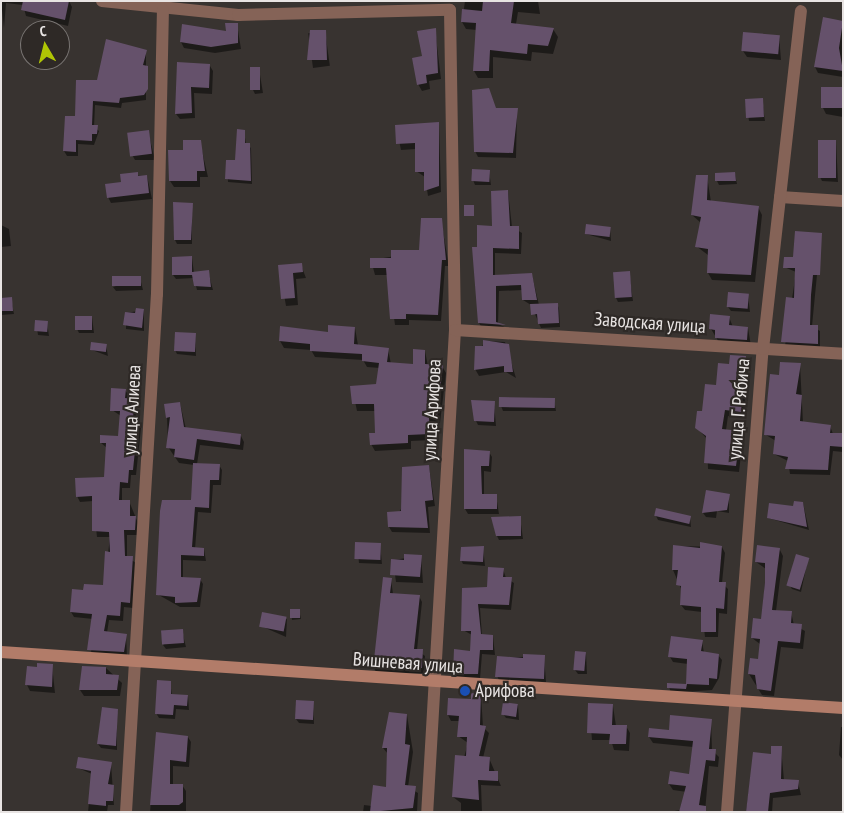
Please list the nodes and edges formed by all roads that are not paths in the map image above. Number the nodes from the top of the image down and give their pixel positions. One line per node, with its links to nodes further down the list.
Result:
1 (102, 1): 3 (street)
2 (392, 5): 3 (street); 7 (street, улица Арифова)
3 (163, 10): 11 (street, улица Алиева)
4 (801, 11): 5 (street, улица Г. Рябича)
5 (780, 198): 6 (street); 8 (street, улица Г. Рябича)
6 (843, 201)
7 (455, 330): 8 (street, Заводская улица); 12 (street, улица Арифова)
8 (763, 349): 9 (street, Заводская улица); 13 (street, улица Г. Рябича)
9 (843, 354)
10 (1, 652): 11 (street, Вишневая улица)
11 (137, 661): 12 (street, Вишневая улица); 15 (street, улица Алиева)
12 (435, 684): 13 (street, Вишневая улица); 16 (street, улица Арифова)
13 (735, 701): 14 (street, Вишневая улица); 17 (street, улица Г. Рябича)
14 (843, 708)
15 (126, 812)
16 (427, 812)
17 (727, 812)

